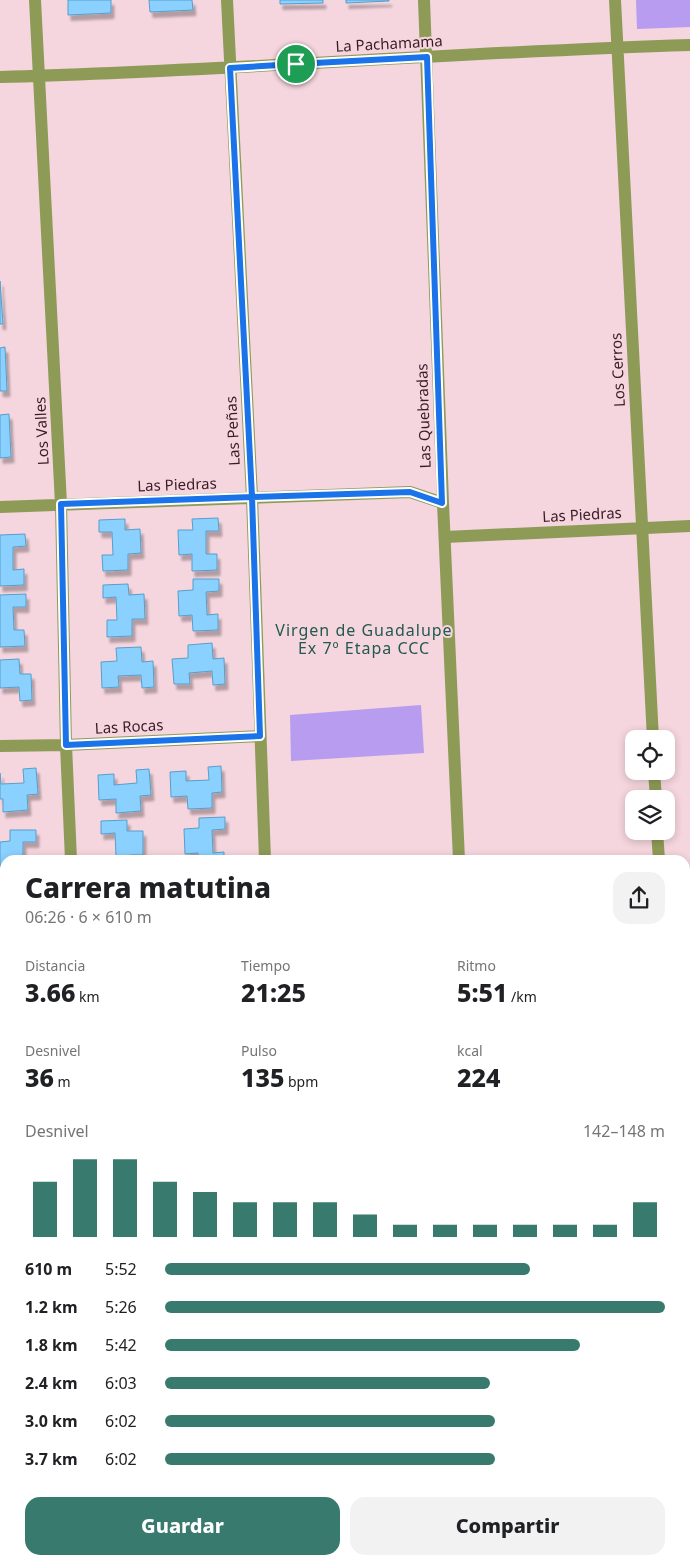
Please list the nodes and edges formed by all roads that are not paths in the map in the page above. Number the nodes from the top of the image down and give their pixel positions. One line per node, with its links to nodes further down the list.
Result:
1 (35, 0): 9 (street, Los Valles)
2 (227, 0): 8 (street, Las Peñas)
3 (424, 0): 7 (street, Las Quebradas)
4 (615, 0): 6 (street, Los Cerros)
5 (690, 45): 6 (street, La Pachamama)
6 (617, 48): 7 (street, La Pachamama); 16 (street, Los Cerros)
7 (427, 57): 8 (street, La Pachamama); 12 (street, Las Quebradas)
8 (230, 68): 9 (street, La Pachamama); 11 (street, Las Peñas)
9 (38, 76): 10 (street, La Pachamama); 13 (street, Los Valles)
10 (0, 77)
11 (252, 497): 12 (street, Las Piedras); 13 (street, Las Piedras); 19 (street, Las Peñas)
12 (442, 503): 17 (street, Las Quebradas)
13 (61, 504): 14 (street, Las Piedras); 20 (street, Los Valles)
14 (0, 507)
15 (690, 526): 16 (street, Las Piedras)
16 (642, 527): 17 (street, Las Piedras); 18 (street, Los Cerros)
17 (445, 537): 25 (street, Las Quebradas)
18 (653, 730)
19 (260, 736): 20 (street, Las Rocas); 24 (street, Las Peñas)
20 (66, 745): 21 (street, Las Rocas); 23 (street, Los Valles)
21 (0, 746)
22 (658, 840): 26 (street)
23 (71, 855)
24 (265, 855)
25 (459, 855)
26 (659, 855)

